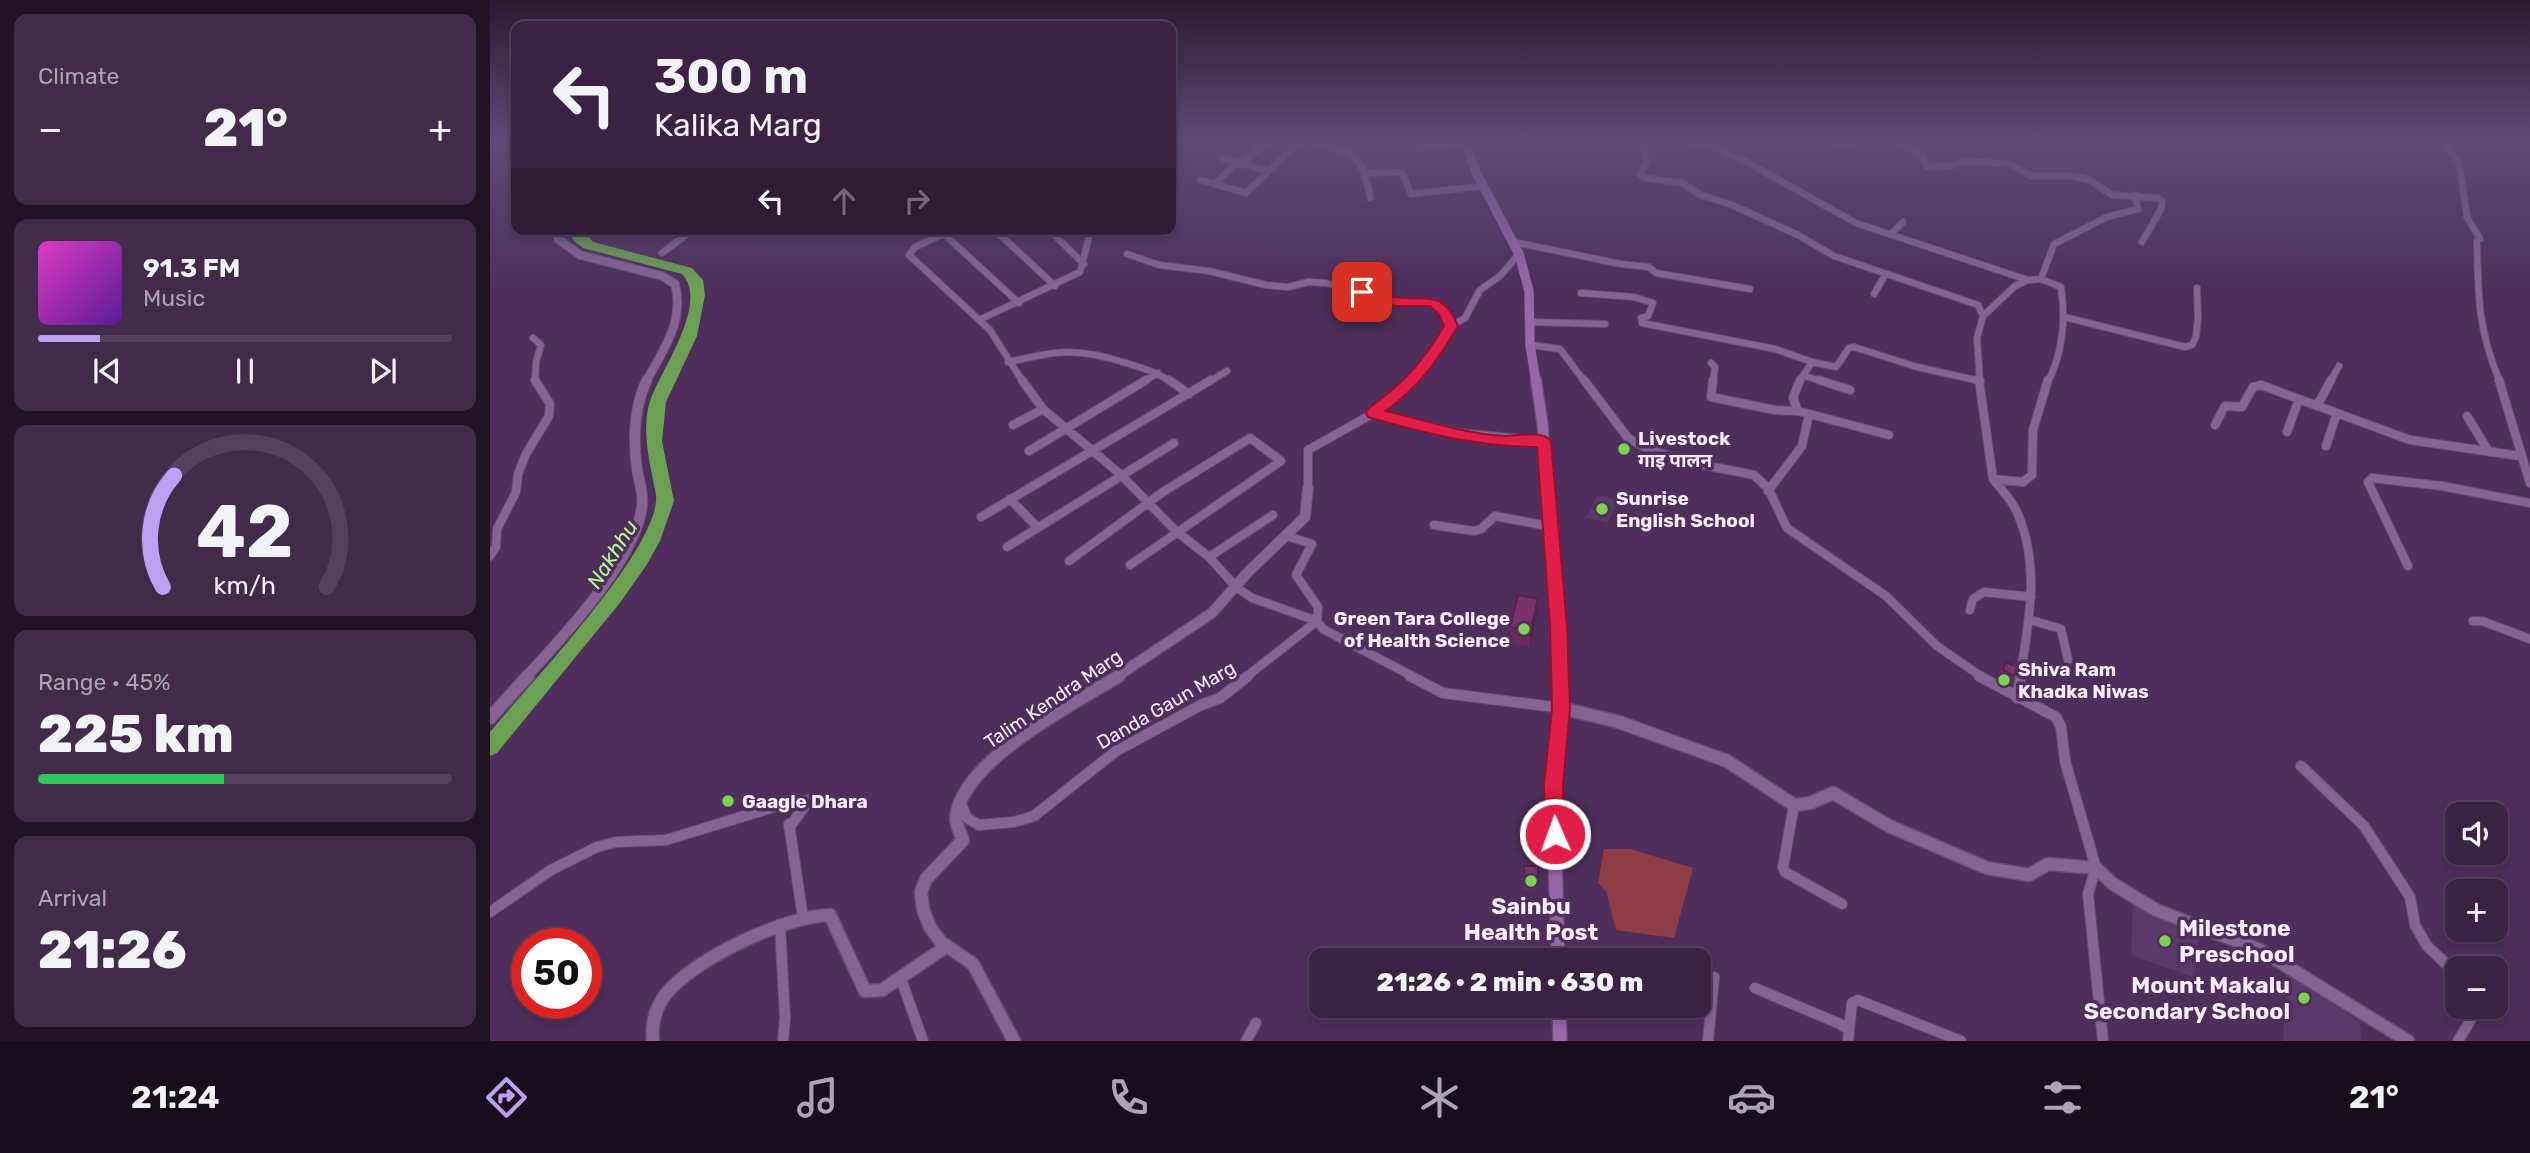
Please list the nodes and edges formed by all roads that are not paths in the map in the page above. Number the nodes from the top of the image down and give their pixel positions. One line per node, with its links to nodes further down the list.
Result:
1 (1369, 191): 10 (street)
2 (1410, 191): 3 (street)
3 (1442, 191)
4 (1486, 191): 20 (main road)
5 (1693, 191): 26 (street)
6 (1798, 191): 12 (street)
7 (2107, 191): 9 (street)
8 (2463, 191): 72 (street)
9 (2136, 195): 21 (street); 27 (street)
10 (1370, 198)
11 (1903, 222): 12 (street)
12 (1892, 233): 28 (street)
13 (558, 235): 105 (street)
14 (686, 235): 22 (street)
15 (942, 235): 37 (street)
16 (945, 235): 34 (street)
17 (1000, 235): 29 (street)
18 (1054, 235): 25 (street)
19 (1090, 235): 25 (street)
20 (1514, 242): 24 (main road); 31 (street)
21 (2142, 242)
22 (662, 253)
23 (1127, 254): 40 (street)
24 (1519, 254): 38 (main road); 40 (street)
25 (1084, 264): 29 (street)
26 (1885, 275): 33 (street); 35 (street)
27 (2041, 279): 28 (street); 36 (street)
28 (2028, 280): 35 (street)
29 (1055, 286): 34 (street)
30 (2197, 288): 36 (street)
31 (1750, 289)
32 (1581, 293): 44 (street)
33 (1874, 294)
34 (1019, 303): 37 (street)
35 (1983, 316): 50 (street)
36 (2064, 317): 75 (street)
37 (979, 320): 43 (street)
38 (1530, 322): 39 (street); 42 (main road)
39 (1605, 324)
40 (1451, 326): 57 (street)
41 (533, 338): 90 (street)
42 (1530, 345): 66 (main road); 78 (street)
43 (1008, 362): 48 (street); 55 (street)
44 (1812, 362): 49 (street); 50 (street)
45 (1710, 363): 56 (street)
46 (2339, 366): 54 (street)
47 (1227, 372): 52 (street)
48 (1158, 373): 52 (street); 63 (street)
49 (1805, 376): 51 (street); 56 (street)
50 (1980, 381): 75 (street)
51 (1850, 390)
52 (1189, 394): 70 (street)
53 (2299, 399): 54 (street); 62 (street); 64 (street)
54 (2317, 405): 58 (street)
55 (1043, 410): 61 (street); 63 (street)
56 (1798, 411): 59 (street)
57 (1374, 413): 66 (street); 77 (street)
58 (2337, 413): 68 (street); 71 (street)
59 (1809, 414): 65 (street); 78 (street)
60 (2467, 416): 71 (street)
61 (1013, 425)
62 (2215, 425)
63 (1064, 430): 69 (street); 70 (street)
64 (2287, 432)
65 (1889, 435)
66 (1544, 441): 86 (main road)
67 (1174, 443): 74 (street)
68 (2326, 446)
69 (1029, 451)
70 (1092, 451): 74 (street); 79 (street)
71 (2489, 452): 72 (street)
72 (2520, 456): 73 (street)
73 (2527, 467): 76 (street)
74 (1120, 474): 80 (street); 85 (street)
75 (1993, 480): 96 (street)
76 (2530, 483)
77 (1308, 488): 88 (street, Talim Kendra Marg)
78 (1768, 491): 103 (street)
79 (1010, 499): 83 (street); 85 (street)
80 (1149, 502): 87 (street); 87 (street); 92 (street)
81 (2530, 503): 94 (street)
82 (1273, 515): 91 (street)
83 (981, 517)
84 (1434, 524): 86 (street)
85 (1037, 527): 89 (street)
86 (1553, 527): 104 (main road)
87 (1177, 531): 91 (street); 93 (street)
88 (1287, 536): 95 (street, Talim Kendra Marg); 99 (street)
89 (1007, 547)
90 (490, 556)
91 (1209, 556): 95 (street)
92 (1069, 561)
93 (1130, 565)
94 (2408, 566)
95 (1236, 587): 99 (street); 107 (street, Talim Kendra Marg)
96 (2031, 597): 97 (street); 98 (street)
97 (1970, 610)
98 (2031, 620): 102 (street); 103 (street)
99 (1317, 621): 104 (street); 107 (street, Danda Gaun Marg)
100 (2473, 621): 101 (street)
101 (2530, 639)
102 (2068, 660)
103 (2017, 698): 109 (street)
104 (1561, 708): 108 (street); 115 (main road)
105 (490, 718)
106 (2301, 766): 116 (street)
107 (961, 804): 114 (street, Talim Kendra Marg)
108 (1794, 804): 109 (street); 110 (street)
109 (2096, 868): 132 (street); 133 (street)
110 (1842, 904)
111 (490, 912): 112 (street)
112 (803, 918): 113 (street); 118 (street)
113 (780, 925): 124 (street); 125 (street)
114 (947, 946): 118 (street); 127 (street, Talim Kendra Marg)
115 (1558, 948)
116 (2445, 963)
117 (1714, 977): 130 (street)
118 (901, 979): 126 (street)
119 (1755, 988): 123 (street)
120 (1559, 1018): 129 (main road)
121 (2471, 1019): 134 (street)
122 (1256, 1023): 128 (street)
123 (1849, 1036): 131 (street)
124 (653, 1041)
125 (783, 1041)
126 (923, 1041)
127 (1014, 1041)
128 (1246, 1041)
129 (1560, 1041)
130 (1708, 1041)
131 (1961, 1041)
132 (2104, 1041)
133 (2408, 1041)
134 (2458, 1041)

